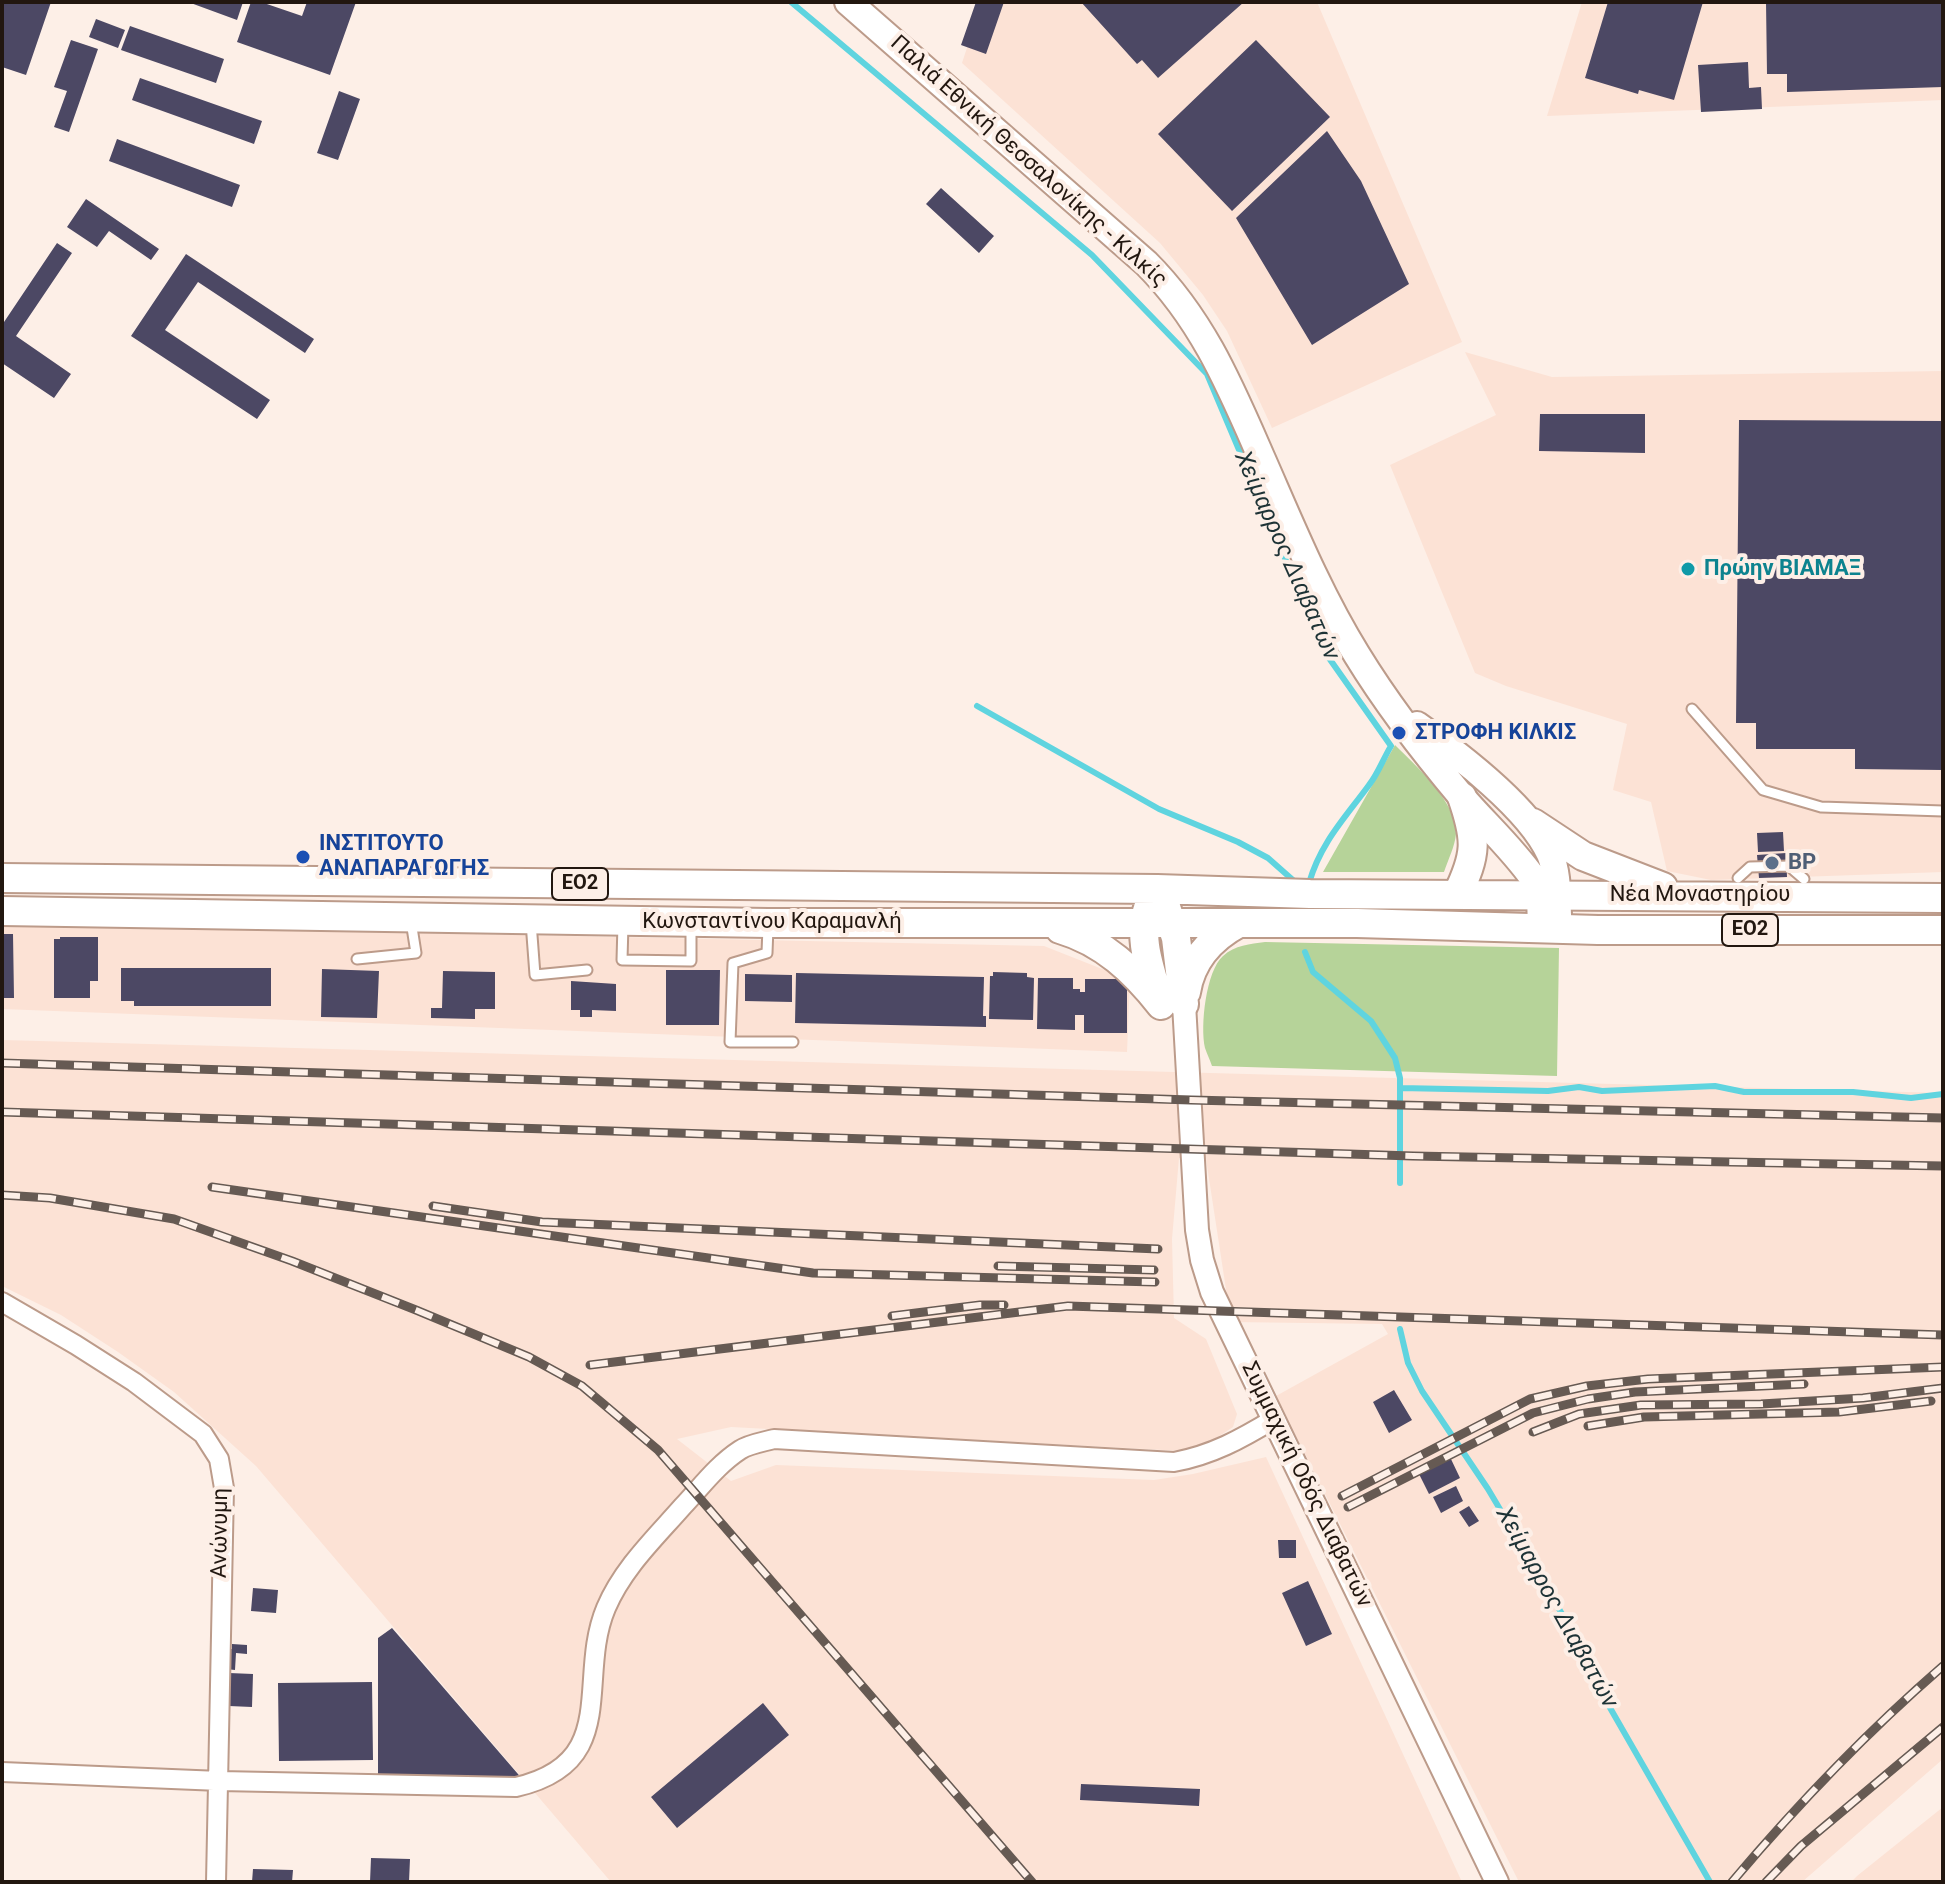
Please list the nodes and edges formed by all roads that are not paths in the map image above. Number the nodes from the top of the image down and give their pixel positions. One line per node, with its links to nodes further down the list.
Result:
1 (848, 2): 3 (main road, Παλιά Εθνική Θεσσαλονίκης - Κιλκίς)
2 (1692, 709): 5 (lane)
3 (1398, 712): 4 (main road, Παλιά Εθνική Θεσσαλονίκης - Κιλκίς); 6 (main road, Παλιά Εθνική Θεσσαλονίκης - Κιλκίς)
4 (1462, 797): 11 (main road); 13 (main road, Παλιά Εθνική Θεσσαλονίκης - Κιλκίς)
5 (1943, 811)
6 (1533, 823): 12 (main road); 13 (main road, Παλιά Εθνική Θεσσαλονίκης - Κιλκίς)
7 (2, 878): 10 (main road, Κωνσταντίνου Καραμανλή / ΕΟ2)
8 (1738, 878): 9 (lane)
9 (1804, 879)
10 (1157, 889): 11 (main road, Κωνσταντίνου Καραμανλή / ΕΟ2); 20 (main road); 21 (main road)
11 (1457, 895): 13 (main road, Νέα Μοναστηρίου / ΕΟ2)
12 (1694, 895): 13 (main road, Νέα Μοναστηρίου / ΕΟ2); 14 (main road, Νέα Μοναστηρίου / ΕΟ2)
13 (1549, 896): 25 (main road, Παλιά Εθνική Θεσσαλονίκης - Κιλκίς)
14 (1943, 898)
15 (2, 911): 16 (main road, Κωνσταντίνου Καραμανλή / ΕΟ2)
16 (410, 918): 17 (main road, Κωνσταντίνου Καραμανλή / ΕΟ2); 27 (lane)
17 (531, 919): 18 (main road, Κωνσταντίνου Καραμανλή / ΕΟ2); 28 (lane)
18 (624, 920): 19 (main road, Κωνσταντίνου Καραμανλή / ΕΟ2); 19 (lane)
19 (691, 922): 22 (main road, Κωνσταντίνου Καραμανλή / ΕΟ2)
20 (1143, 922): 21 (main road, Κωνσταντίνου Καραμανλή / ΕΟ2); 23 (main road, Κωνσταντίνου Καραμανλή / ΕΟ2); 29 (main road)
21 (1172, 922): 24 (main road, Κωνσταντίνου Καραμανλή / ΕΟ2); 29 (main road)
22 (768, 923): 23 (main road, Κωνσταντίνου Καραμανλή / ΕΟ2); 30 (lane)
23 (1040, 923): 29 (main road)
24 (1239, 923): 25 (main road, Κωνσταντίνου Καραμανλή / ΕΟ2); 29 (main road)
25 (1549, 928): 26 (main road, Νέα Μοναστηρίου / ΕΟ2)
26 (1943, 930)
27 (357, 959)
28 (587, 970)
29 (1172, 1005): 32 (street, Συμμαχική Οδός Διαβατών)
30 (793, 1042)
31 (2, 1302): 34 (street, Ανώνυμη)
32 (1274, 1419): 34 (street); 36 (street, Συμμαχική Οδός Διαβατών)
33 (2, 1772): 34 (street)
34 (220, 1781): 35 (street, Ανώνυμη)
35 (216, 1882)
36 (1497, 1882)

